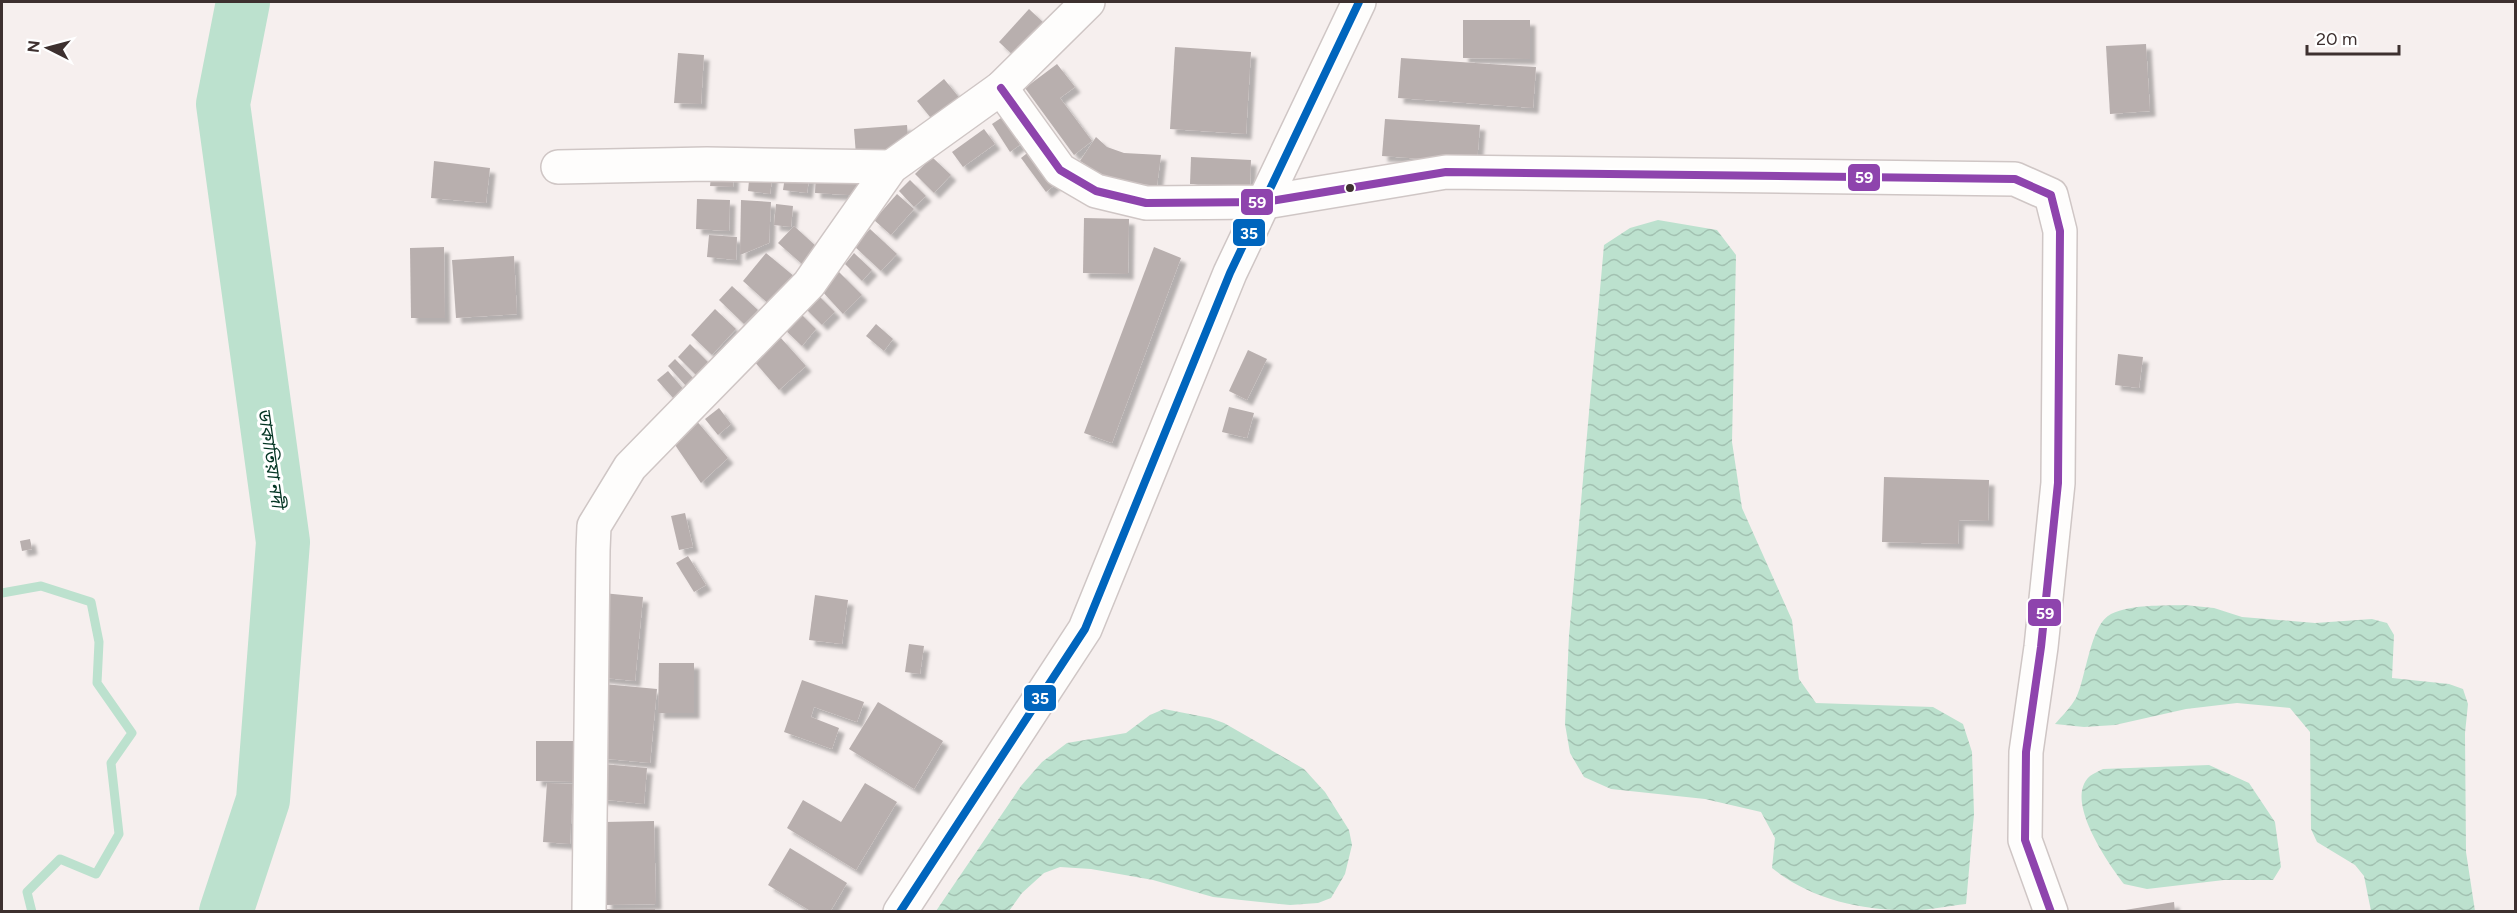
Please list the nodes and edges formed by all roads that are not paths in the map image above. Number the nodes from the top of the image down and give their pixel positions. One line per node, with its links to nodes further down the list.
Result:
1 (1088, 2): 3 (street)
2 (1363, 5): 6 (street)
3 (1001, 88): 5 (street); 6 (street)
4 (558, 167): 5 (street)
5 (891, 167): 7 (street)
6 (1265, 202): 8 (street); 9 (street)
7 (589, 912)
8 (900, 912)
9 (2051, 912)

